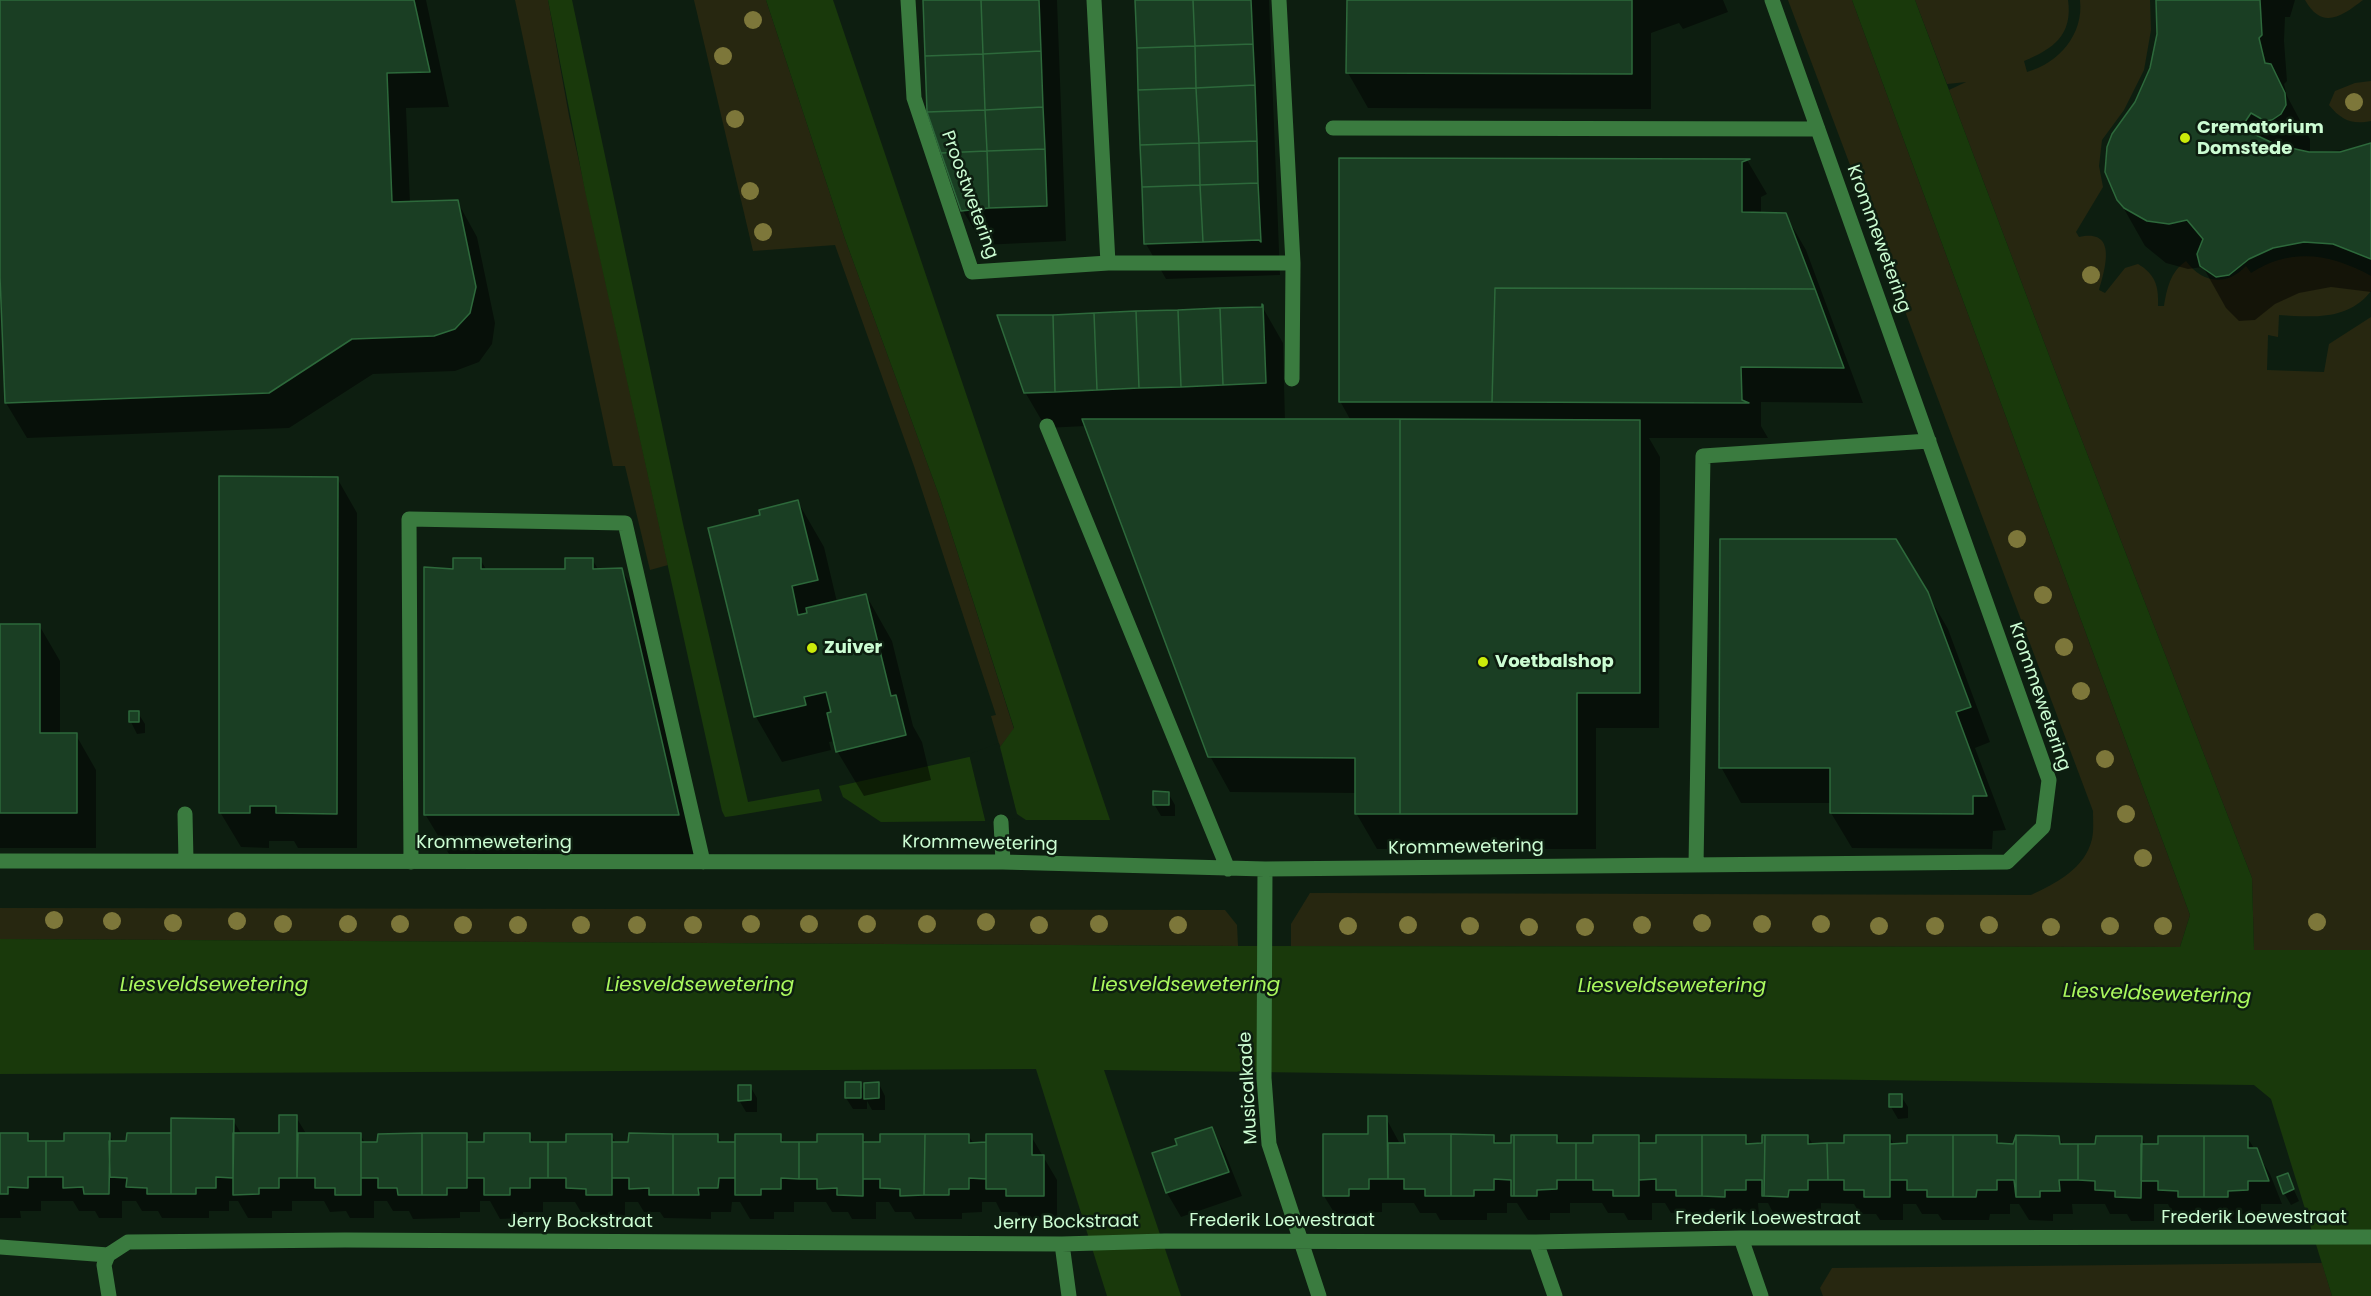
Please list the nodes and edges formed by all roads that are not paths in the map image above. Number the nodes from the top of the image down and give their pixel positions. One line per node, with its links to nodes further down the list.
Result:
1 (908, 0): 7 (street, Proostwetering)
2 (1094, 0): 7 (street)
3 (1279, 0): 8 (street)
4 (1772, 0): 6 (street, Krommewetering)
5 (1333, 128): 6 (street)
6 (1818, 129): 11 (street, Krommewetering)
7 (1108, 263): 8 (street, Proostwetering)
8 (1293, 263): 9 (street)
9 (1292, 379)
10 (1047, 426): 20 (street)
11 (1929, 441): 19 (street); 19 (street, Krommewetering)
12 (185, 813): 15 (street)
13 (1001, 822): 18 (street)
14 (0, 861): 15 (street, Krommewetering)
15 (186, 861): 16 (street, Krommewetering)
16 (411, 862): 17 (street, Krommewetering); 17 (street)
17 (703, 862): 18 (street, Krommewetering)
18 (1003, 862): 20 (street, Krommewetering)
19 (1696, 865): 21 (street, Krommewetering)
20 (1228, 869): 21 (street, Krommewetering)
21 (1265, 869): 25 (street, Musicalkade)
22 (2371, 1237): 23 (street, Frederik Loewestraat)
23 (1741, 1238): 26 (street, Frederik Loewestraat); 34 (street)
24 (1165, 1240): 25 (street, Frederik Loewestraat); 27 (street, Jerry Bockstraat)
25 (1300, 1241): 26 (street, Frederik Loewestraat); 32 (street, Musicalkade)
26 (1536, 1242): 33 (street)
27 (1062, 1244): 29 (street, Jerry Bockstraat); 31 (street)
28 (0, 1247): 29 (street)
29 (108, 1255): 30 (street)
30 (109, 1296)
31 (1069, 1296)
32 (1319, 1296)
33 (1555, 1296)
34 (1761, 1296)

